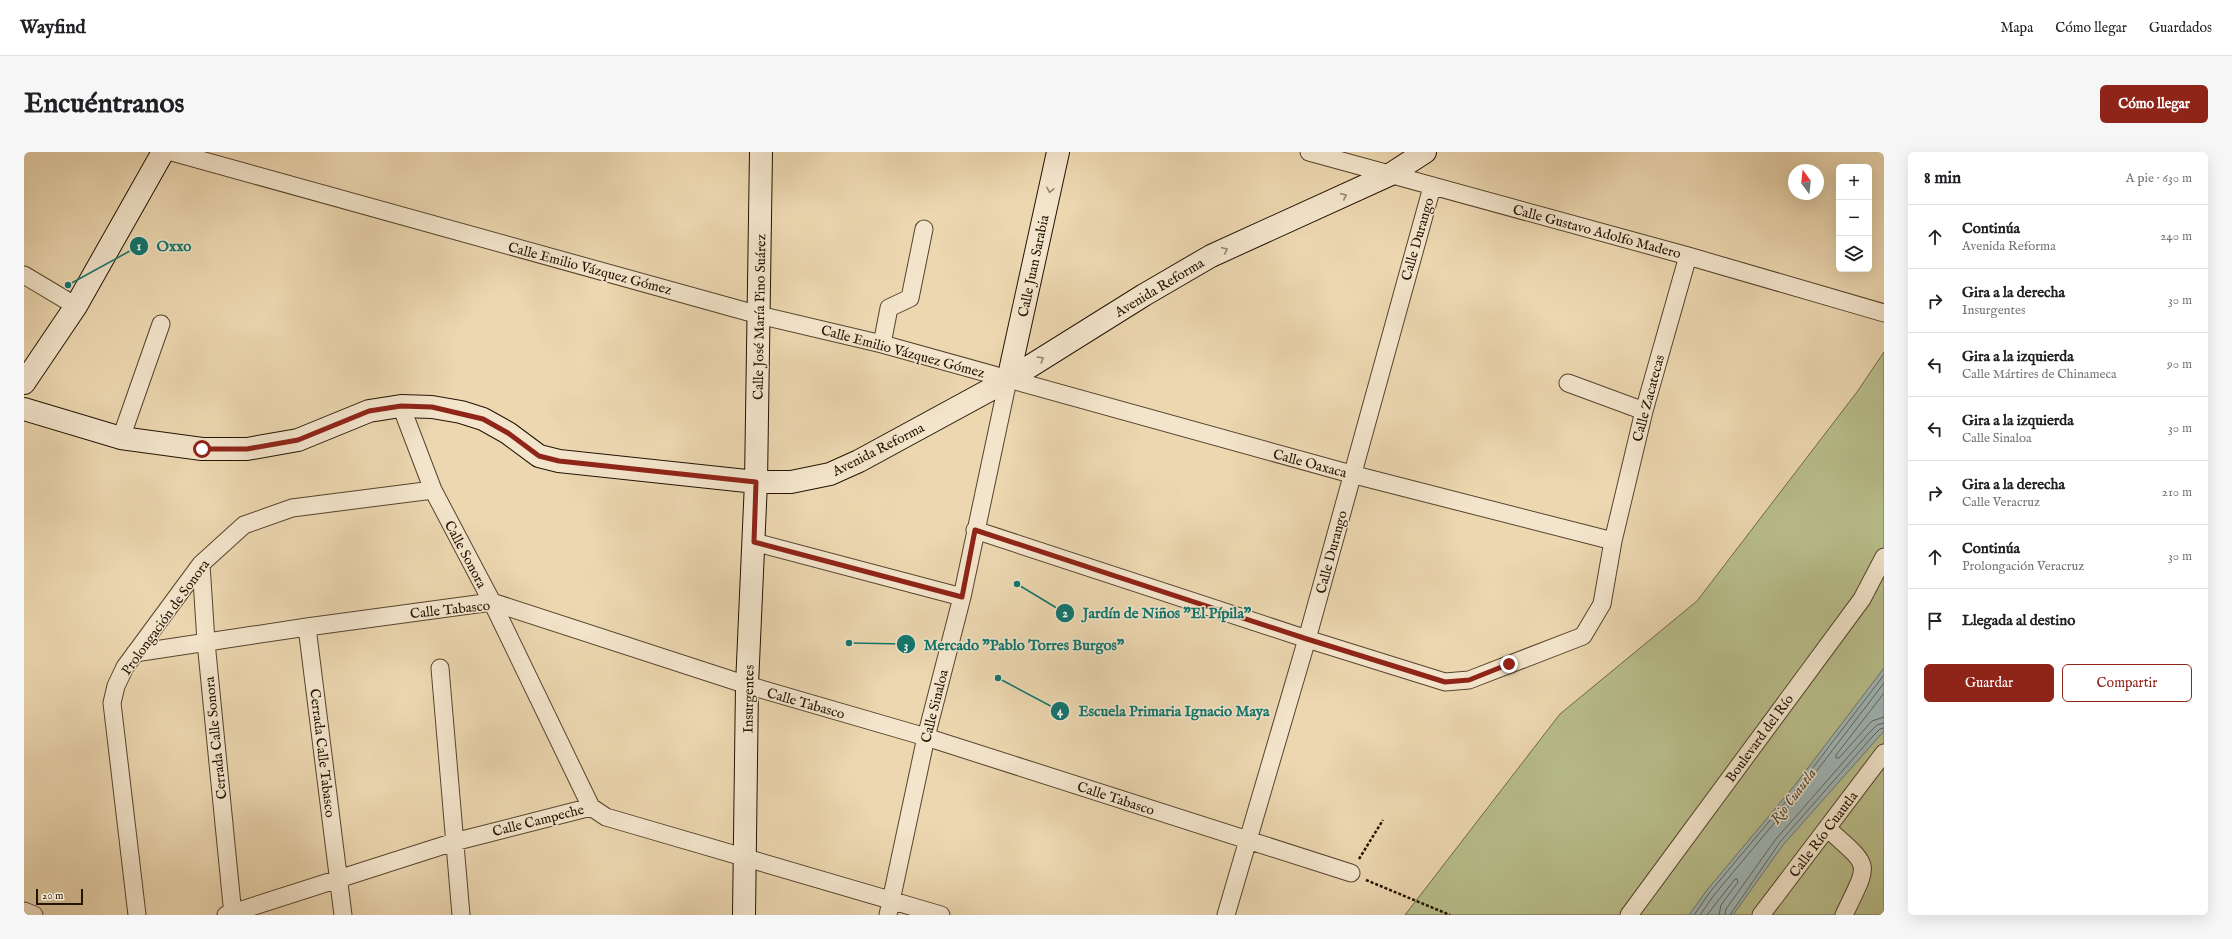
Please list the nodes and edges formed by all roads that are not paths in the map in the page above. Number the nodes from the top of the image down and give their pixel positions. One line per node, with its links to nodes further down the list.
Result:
1 (163, 152): 12 (street)
2 (172, 152): 14 (street, Calle Emilio Vázquez Gómez)
3 (761, 152): 14 (street, Calle José María Pino Suárez)
4 (1058, 152): 17 (street, Calle Juan Sarabia, one-way to 17)
5 (1309, 152): 7 (street, Calle Gustavo Adolfo Madero)
6 (1425, 152): 7 (street, Avenida Reforma)
7 (1392, 174): 8 (street, Calle Gustavo Adolfo Madero); 17 (street, Avenida Reforma, one-way to 7)
8 (1432, 187): 10 (street, Calle Gustavo Adolfo Madero); 24 (street, Calle Durango)
9 (924, 229): 16 (street)
10 (1688, 256): 13 (street, Calle Gustavo Adolfo Madero); 22 (street, Calle Zacatecas)
11 (24, 275): 12 (street)
12 (76, 306): 18 (street)
13 (1884, 313)
14 (759, 315): 16 (street, Calle Emilio Vázquez Gómez); 25 (street, Calle José María Pino Suárez)
15 (161, 324): 23 (street)
16 (882, 344): 17 (street, Calle Emilio Vázquez Gómez)
17 (1008, 380): 24 (street, Calle Oaxaca); 25 (street, Avenida Reforma); 27 (street, Calle Sinaloa)
18 (24, 383)
19 (1568, 383): 22 (street)
20 (401, 406): 23 (street, Avenida Reforma); 25 (street, Avenida Reforma); 26 (street, Calle Sonora)
21 (24, 409): 23 (street, Avenida Reforma)
22 (1644, 411): 28 (street, Calle Zacatecas)
23 (121, 438)
24 (1351, 474): 28 (street, Calle Oaxaca); 35 (street, Calle Durango)
25 (756, 482): 29 (street, Insurgentes)
26 (433, 490): 31 (street, Prolongación de Sonora); 33 (street, Calle Sonora)
27 (975, 530): 32 (street, Calle Sinaloa); 35 (street)
28 (1613, 541): 35 (street, Calle Zacatecas)
29 (754, 542): 32 (street); 39 (street, Insurgentes)
30 (1884, 557): 59 (street, Boulevard del Río)
31 (201, 564): 36 (street, Cerrada Calle Sonora); 37 (street, Prolongación de Sonora)
32 (962, 597): 40 (street, Calle Sinaloa)
33 (492, 602): 34 (street, Calle Tabasco); 39 (street, Calle Tabasco); 42 (street, Calle Sonora)
34 (307, 627): 36 (street, Calle Tabasco); 48 (street, Cerrada Calle Tabasco)
35 (1307, 639): 44 (street, Calle Durango)
36 (206, 642): 37 (street, Calle Tabasco); 51 (street, Cerrada Calle Sonora)
37 (135, 653): 53 (street, Prolongación de Sonora)
38 (440, 668): 45 (street)
39 (748, 686): 40 (street, Calle Tabasco); 46 (street, Insurgentes)
40 (926, 737): 44 (street, Calle Tabasco); 49 (street, Calle Sinaloa)
41 (1884, 753): 43 (street, Calle Río Cuautla)
42 (591, 807): 45 (street, Calle Campeche); 46 (street, Calle Campeche)
43 (1827, 828): 60 (street, Calle Río Cuautla); 61 (street)
44 (1247, 840): 47 (street, Calle Tabasco); 58 (street, Calle Durango)
45 (454, 842): 48 (street, Calle Campeche); 55 (street)
46 (744, 856): 49 (street, Calle Campeche); 56 (street, Insurgentes)
47 (1350, 873)
48 (338, 879): 51 (street, Calle Campeche); 54 (street, Cerrada Calle Tabasco)
49 (890, 908): 57 (street, Calle Campeche)
50 (24, 912): 52 (street)
51 (231, 914)
52 (34, 915)
53 (137, 915)
54 (343, 915)
55 (461, 915)
56 (744, 915)
57 (941, 915)
58 (1226, 915)
59 (1629, 915)
60 (1761, 915)
61 (1844, 915)

